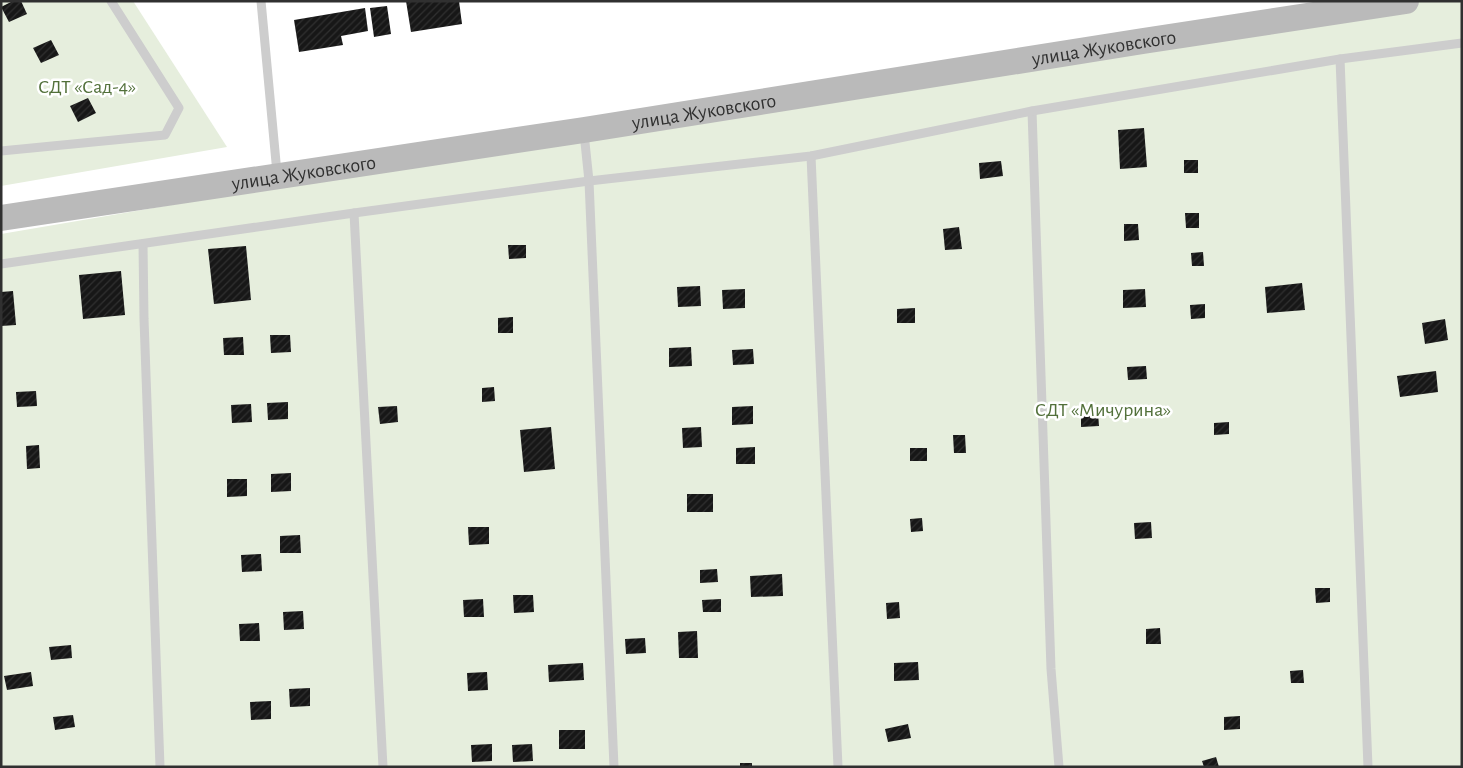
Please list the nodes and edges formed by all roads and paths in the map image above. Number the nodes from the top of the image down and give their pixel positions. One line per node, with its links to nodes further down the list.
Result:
1 (111, 1): 8 (lane)
2 (261, 1): 10 (lane)
3 (1406, 1): 7 (main road, улица Жуковского)
4 (1462, 43): 5 (lane)
5 (1340, 59): 6 (lane); 21 (lane)
6 (1032, 111): 9 (lane); 20 (lane)
7 (584, 130): 10 (main road, улица Жуковского); 11 (lane)
8 (1, 151)
9 (811, 156): 11 (lane); 19 (lane)
10 (277, 176): 13 (main road, улица Жуковского)
11 (588, 182): 12 (lane); 18 (lane)
12 (354, 213): 14 (lane); 17 (lane)
13 (1, 218)
14 (143, 244): 15 (lane); 16 (lane)
15 (1, 264)
16 (160, 767)
17 (383, 767)
18 (614, 767)
19 (838, 767)
20 (1059, 767)
21 (1368, 767)

